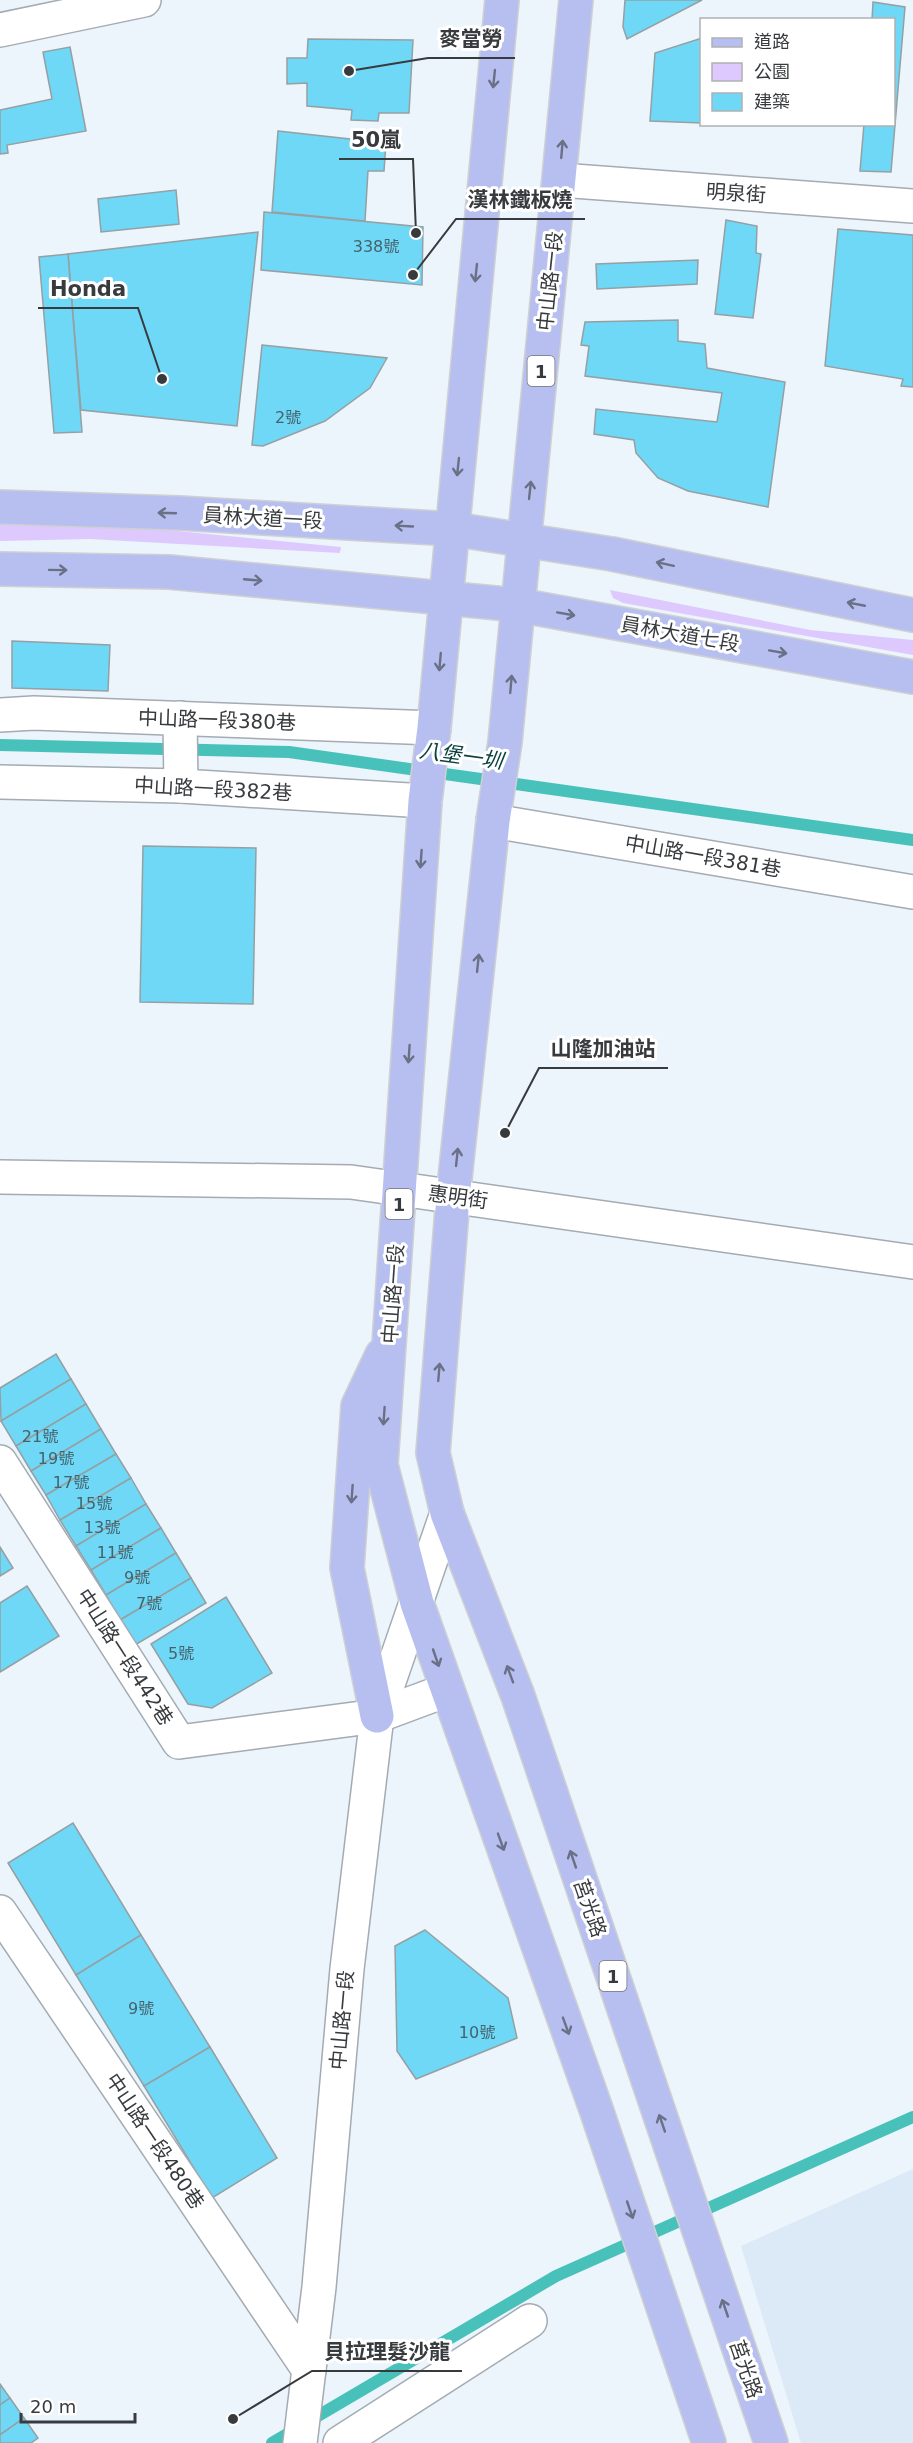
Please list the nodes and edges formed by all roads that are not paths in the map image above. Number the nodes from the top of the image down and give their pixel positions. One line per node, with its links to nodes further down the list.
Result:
1 (144, 0): 4 (street)
2 (502, 0): 8 (main road, 1, one-way to 8)
3 (576, 0): 5 (main road, 中山路一段 / 1, one-way to 3)
4 (0, 30)
5 (560, 180): 6 (street, 明泉街); 9 (main road, 中山路一段 / 1, one-way to 5)
6 (913, 206)
7 (0, 507): 8 (main road, 員林大道一段, one-way to 7)
8 (453, 529): 9 (main road, 員林大道一段); 11 (main road, 1)
9 (524, 540): 12 (main road, 中山路一段 / 1); 13 (main road, one-way to 9)
10 (0, 569): 11 (main road, one-way to 11)
11 (445, 598): 12 (main road, 員林大道七段); 17 (main road, 1, one-way to 17)
12 (518, 605): 14 (main road, 員林大道七段, one-way to 14); 21 (main road, 中山路一段 / 1, one-way to 12)
13 (913, 615)
14 (913, 677)
15 (0, 715): 16 (street, 中山路一段380巷)
16 (180, 718): 17 (street, 中山路一段380巷); 19 (street)
17 (434, 728): 20 (main road, 1)
18 (0, 782): 19 (street, 中山路一段382巷)
19 (181, 786): 20 (street, 中山路一段382巷)
20 (425, 801): 24 (main road, 中山路一段 / 1, one-way to 24)
21 (493, 821): 22 (street, 中山路一段381巷); 25 (main road, 1, one-way to 21)
22 (913, 892)
23 (0, 1177): 24 (street, 惠明街)
24 (400, 1189): 25 (street, 惠明街); 27 (main road, 中山路一段 / 1)
25 (453, 1197): 26 (street, 惠明街); 29 (main road, 1, one-way to 25)
26 (913, 1262)
27 (390, 1337): 30 (main road, 中山路一段 / 1, one-way to 30); 32 (main road, one-way to 32)
28 (0, 1462): 32 (street, 中山路一段442巷)
29 (447, 1513): 30 (street, 中山路一段); 39 (main road, 莒光路 / 1, one-way to 29)
30 (417, 1603): 31 (main road, 1, one-way to 31); 32 (street, 中山路一段)
31 (447, 1690): 32 (street, 中山路一段442巷); 38 (main road, 1, one-way to 38)
32 (377, 1716): 35 (street, 中山路一段)
33 (0, 1912): 35 (street, 中山路一段480巷)
34 (530, 2321): 37 (street)
35 (309, 2370): 36 (street, 中山路一段)
36 (300, 2443)
37 (340, 2443)
38 (709, 2443)
39 (771, 2443)

